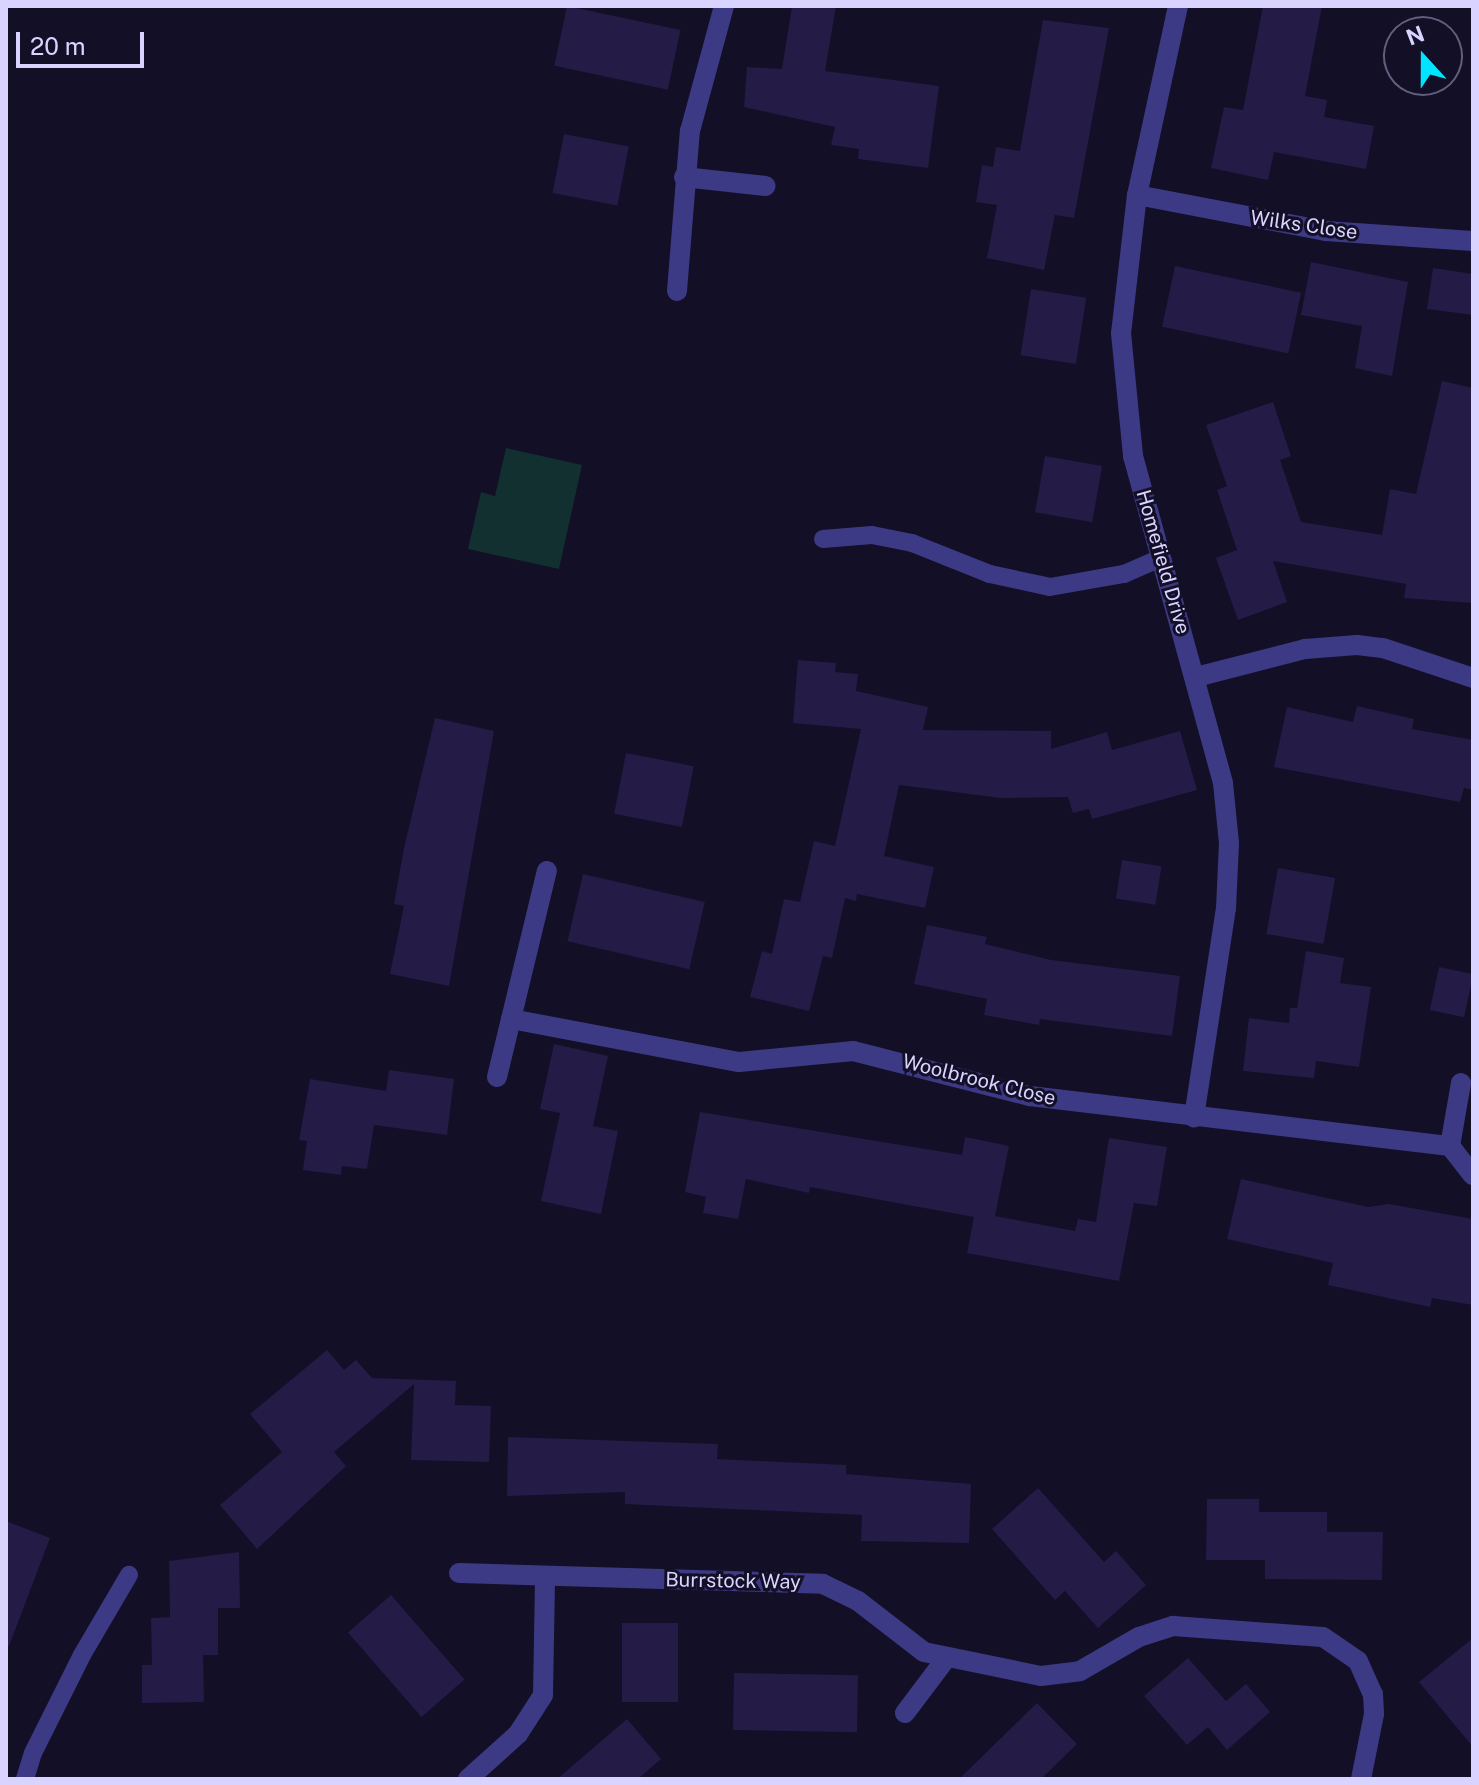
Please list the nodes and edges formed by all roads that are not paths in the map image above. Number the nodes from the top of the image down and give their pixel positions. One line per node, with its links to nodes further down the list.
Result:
1 (724, 6): 3 (street)
2 (1178, 6): 5 (street, Homefield Drive)
3 (684, 177): 4 (street); 7 (street)
4 (766, 186)
5 (1137, 195): 6 (street, Wilks Close); 9 (street, Homefield Drive)
6 (1473, 241)
7 (677, 291)
8 (823, 539): 9 (lane)
9 (1161, 558): 10 (street, Homefield Drive)
10 (1196, 677): 11 (street); 16 (street, Homefield Drive)
11 (1473, 678)
12 (547, 871): 13 (street)
13 (511, 1019): 14 (street); 16 (street, Woolbrook Close)
14 (497, 1077)
15 (1461, 1083): 17 (street)
16 (1194, 1118): 17 (street, Woolbrook Close)
17 (1450, 1146): 18 (street)
18 (1473, 1175)
19 (459, 1573): 21 (street, Burrstock Way)
20 (129, 1575): 24 (lane)
21 (545, 1577): 22 (street, Burrstock Way); 25 (street)
22 (945, 1660): 23 (street); 26 (street, Burrstock Way)
23 (905, 1713)
24 (25, 1779)
25 (468, 1779)
26 (1361, 1779)

